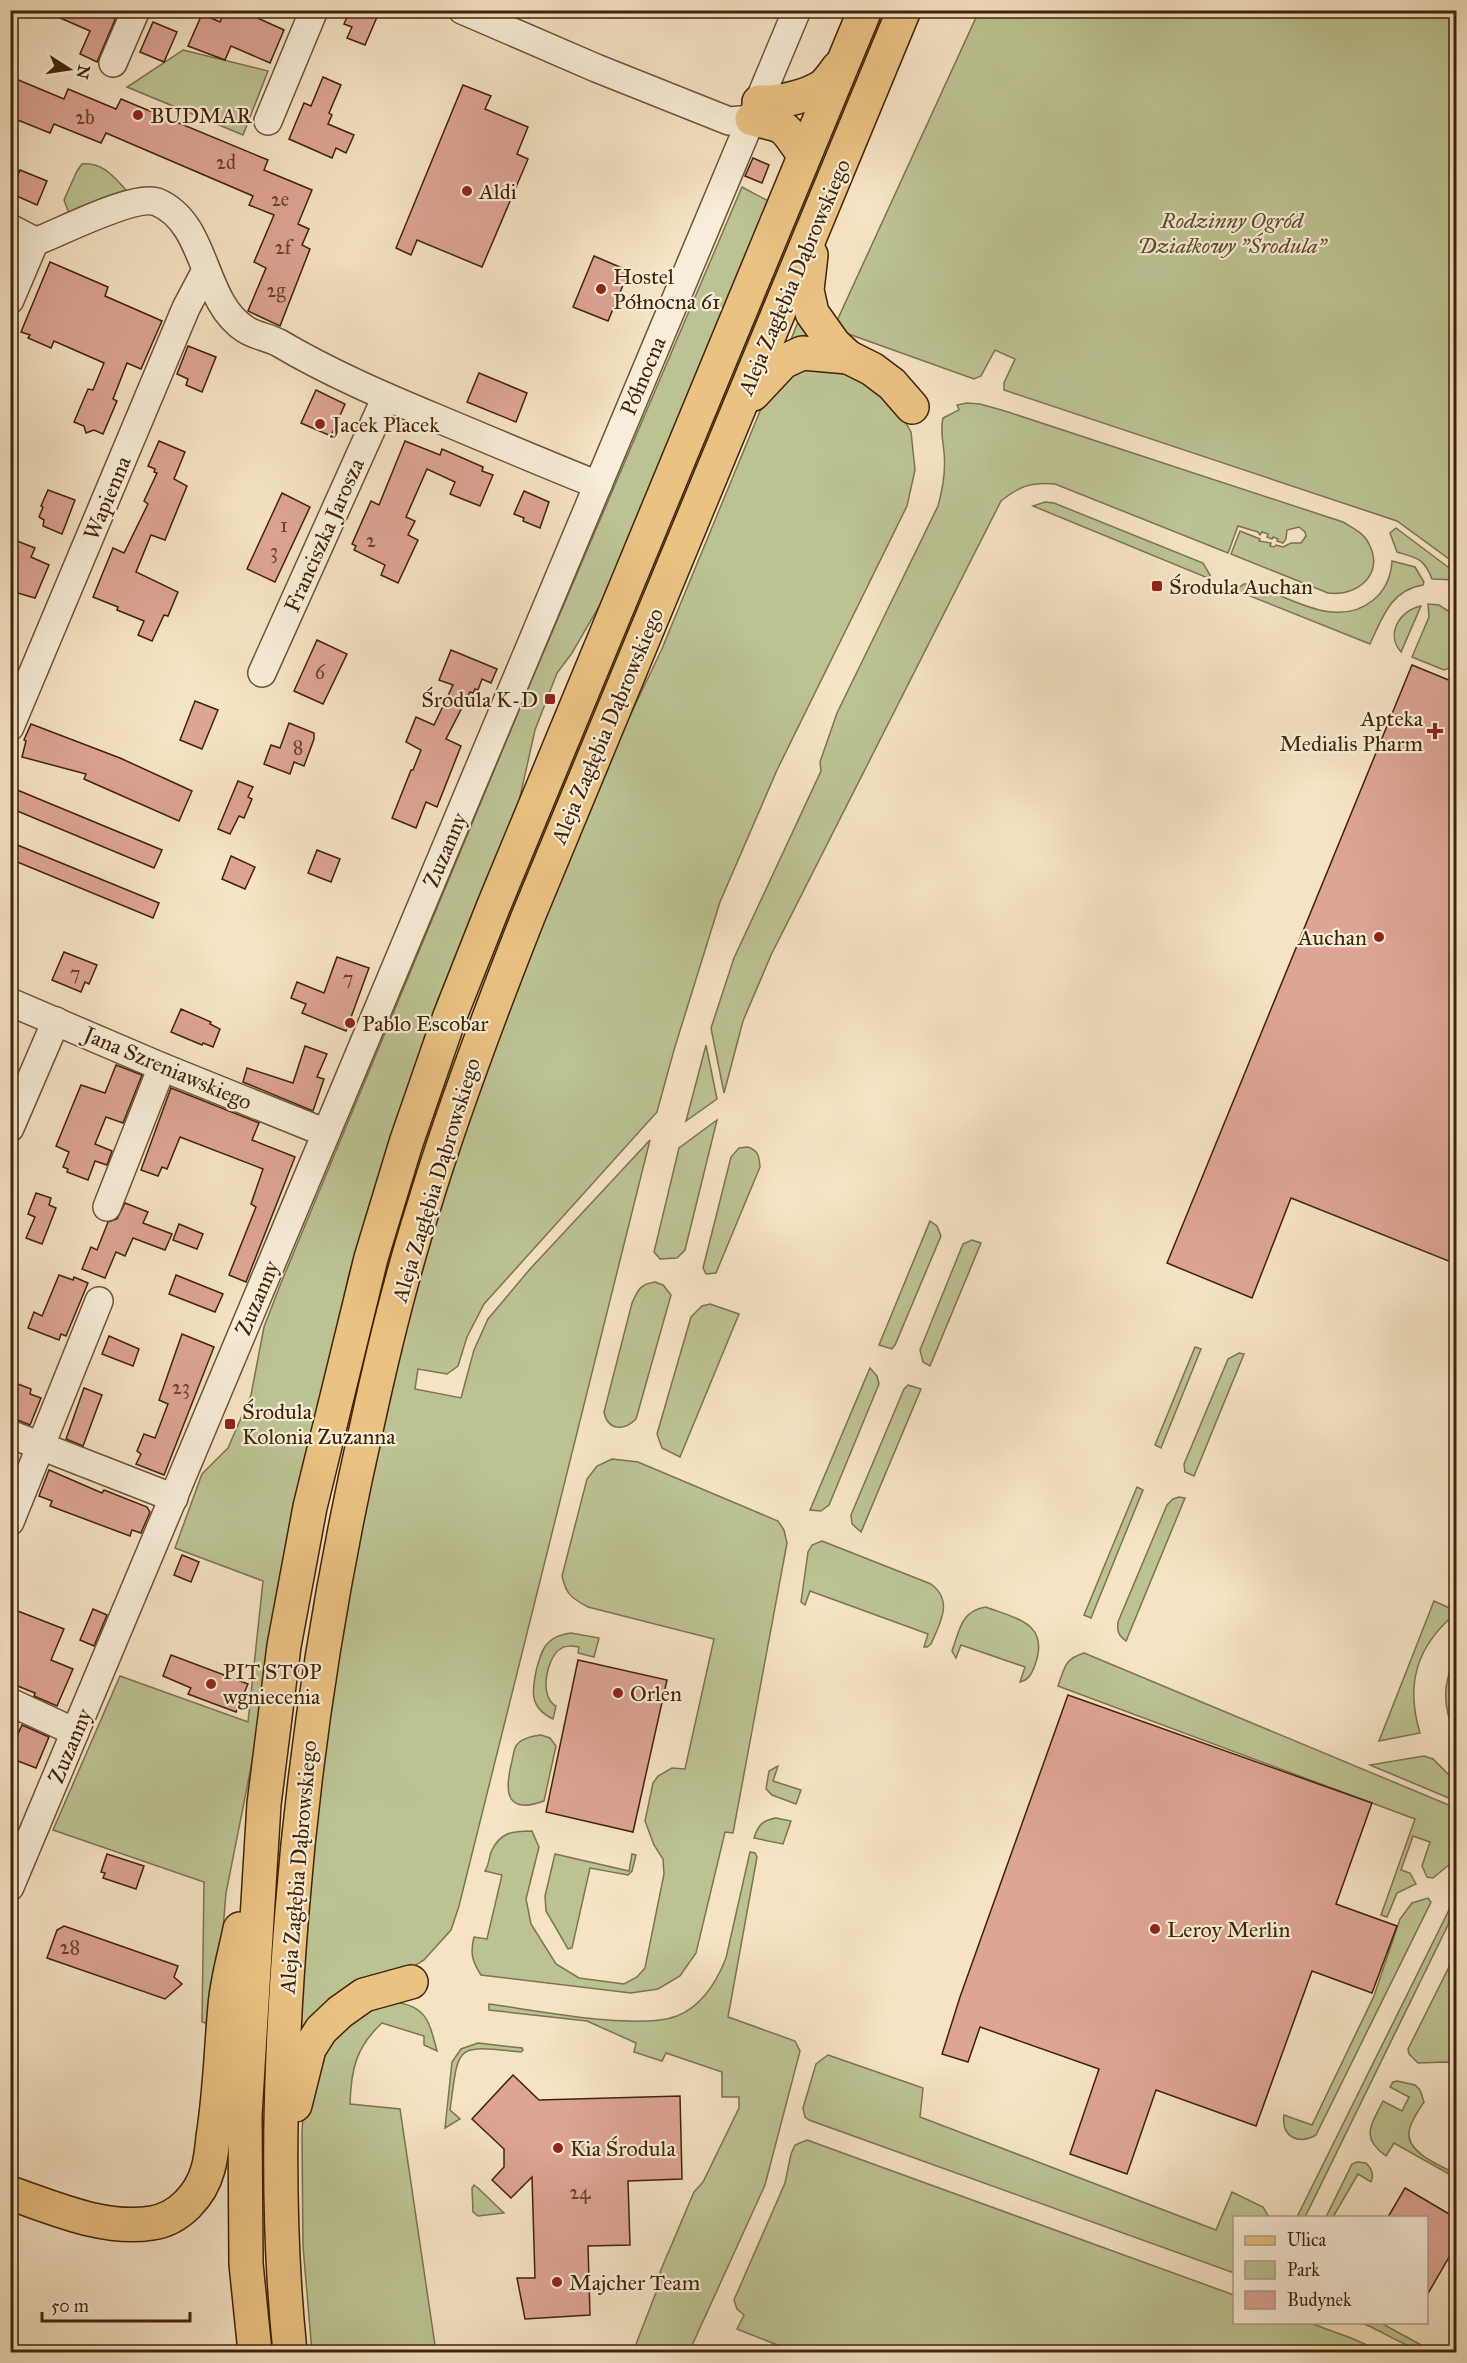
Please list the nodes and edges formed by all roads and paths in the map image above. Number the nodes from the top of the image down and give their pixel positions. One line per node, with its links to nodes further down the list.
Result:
1 (136, 10): 8 (street)
2 (314, 10): 10 (street)
3 (462, 10): 9 (street)
4 (797, 10): 9 (street, Północna)
5 (865, 10): 7 (main road, Aleja Zagłębia Dąbrowskiego)
6 (904, 10): 13 (main road, Aleja Zagłębia Dąbrowskiego)
7 (843, 62): 9 (main road); 11 (main road, Aleja Zagłębia Dąbrowskiego)
8 (113, 63)
9 (755, 111): 11 (main road); 21 (street, Północna)
10 (268, 121)
11 (804, 155): 38 (main road, Aleja Zagłębia Dąbrowskiego)
12 (10, 228): 14 (street)
13 (811, 235): 17 (main road); 20 (main road, Aleja Zagłębia Dąbrowskiego)
14 (35, 240): 15 (street); 16 (street)
15 (206, 270): 18 (street); 24 (street, Wapienna)
16 (10, 300)
17 (848, 357): 19 (main road); 20 (main road)
18 (386, 397): 21 (street); 22 (street, Franciszka Jarosza)
19 (912, 406)
20 (739, 409): 42 (main road, Aleja Zagłębia Dąbrowskiego)
21 (598, 485): 23 (street, Północna)
22 (262, 673)
23 (505, 709): 29 (street, Zuzanny)
24 (10, 727)
25 (10, 1002): 26 (street, Jana Szreniawskiego)
26 (56, 1021): 27 (street, Jana Szreniawskiego); 28 (street)
27 (162, 1067): 29 (street, Jana Szreniawskiego); 30 (street)
28 (10, 1128)
29 (326, 1133): 34 (street, Zuzanny)
30 (108, 1207)
31 (99, 1300): 33 (street)
32 (10, 1434): 33 (street)
33 (40, 1445): 34 (street); 35 (street)
34 (174, 1498): 37 (street, Zuzanny)
35 (10, 1522)
36 (10, 1702): 37 (street)
37 (75, 1732): 39 (street, Zuzanny)
38 (264, 1804): 43 (main road); 44 (main road, Aleja Zagłębia Dąbrowskiego)
39 (18, 1851): 40 (street, Zuzanny)
40 (10, 1887)
41 (411, 1982): 42 (main road)
42 (281, 2156): 47 (main road, Aleja Zagłębia Dąbrowskiego)
43 (25, 2198)
44 (250, 2311): 45 (main road); 46 (main road, Aleja Zagłębia Dąbrowskiego)
45 (245, 2352)
46 (255, 2352)
47 (290, 2352)

